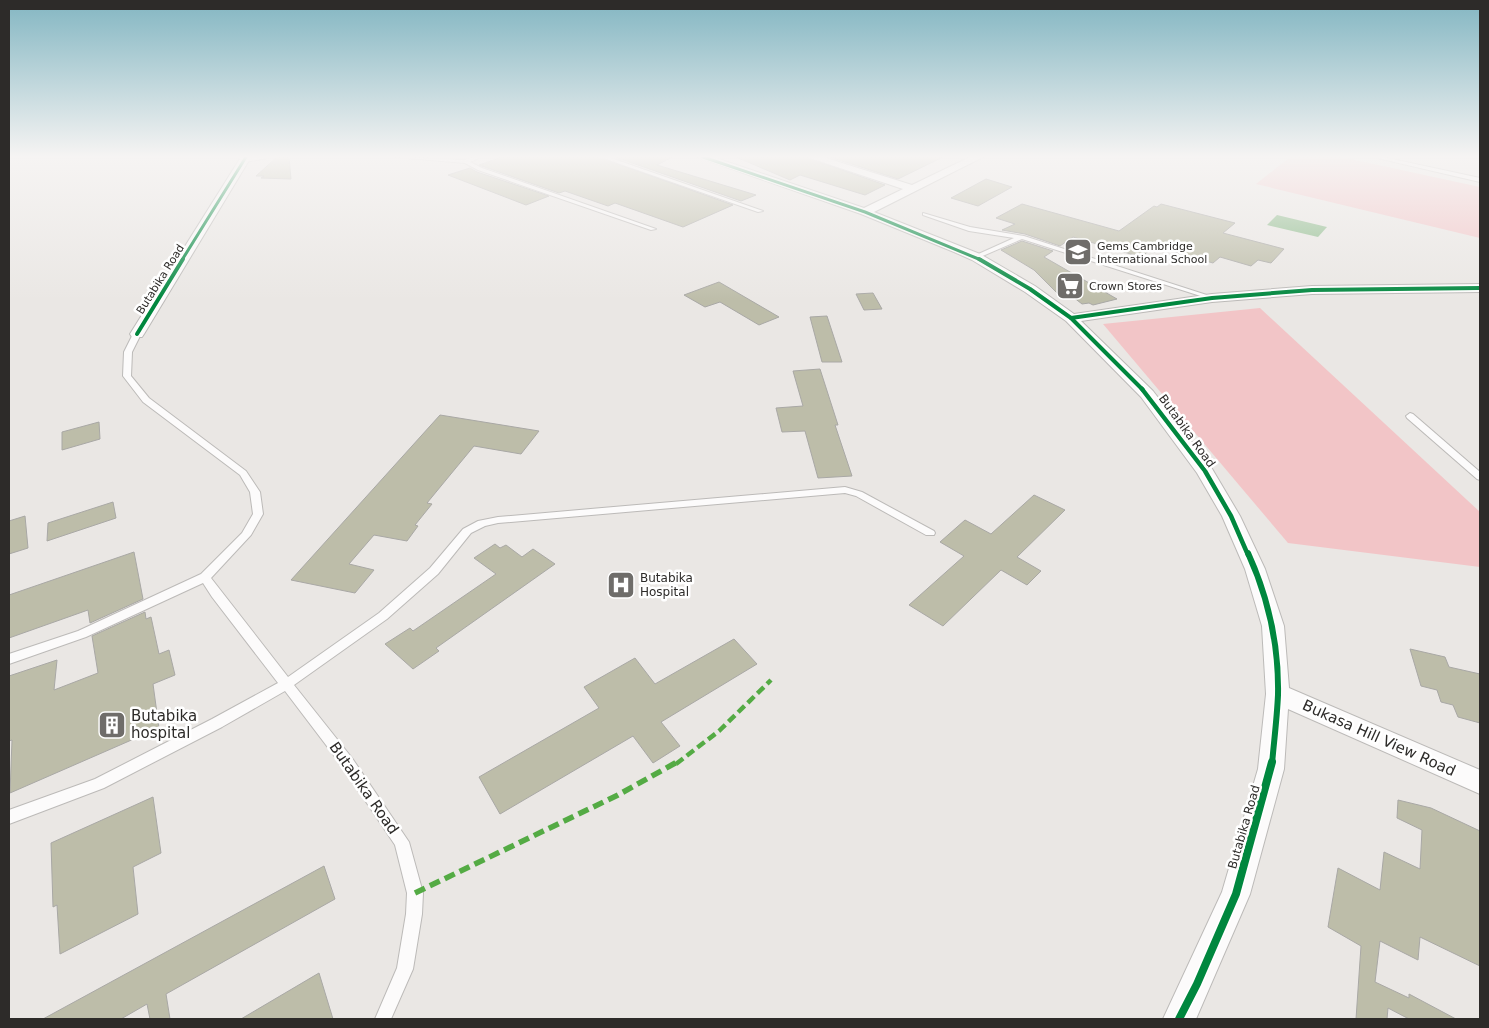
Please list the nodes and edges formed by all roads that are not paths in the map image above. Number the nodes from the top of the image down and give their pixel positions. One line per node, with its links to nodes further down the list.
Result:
1 (217, 205): 15 (street, Butabika Road)
2 (584, 205): 9 (lane)
3 (742, 205): 6 (lane)
4 (844, 205): 7 (street, Butabika Road)
5 (880, 205): 7 (street)
6 (760, 211)
7 (865, 212): 11 (street, Butabika Road)
8 (924, 214): 10 (lane)
9 (653, 229)
10 (1022, 237): 11 (lane); 13 (lane)
11 (976, 257): 14 (street, Butabika Road)
12 (1480, 288): 13 (street)
13 (1212, 298): 14 (street)
14 (1071, 318): 22 (street, Butabika Road)
15 (137, 334): 19 (lane, Butabika Road)
16 (1410, 416): 17 (lane)
17 (1480, 477)
18 (930, 533): 21 (lane)
19 (205, 577): 20 (lane, Butabika Road); 21 (lane, Butabika Road)
20 (9, 659)
21 (287, 684): 24 (lane); 25 (lane, Butabika Road)
22 (1278, 694): 23 (street, Bukasa Hill View Road); 26 (street, Butabika Road)
23 (1480, 782)
24 (9, 817)
25 (383, 1019)
26 (1179, 1019)

